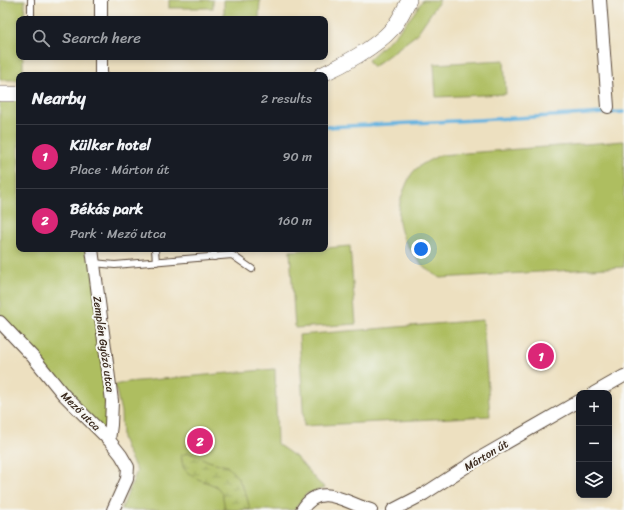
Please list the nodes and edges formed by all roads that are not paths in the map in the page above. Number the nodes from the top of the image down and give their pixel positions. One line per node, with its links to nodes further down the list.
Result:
1 (31, 0): 5 (lane)
2 (101, 0): 6 (street)
3 (409, 0): 9 (street)
4 (600, 0): 12 (street)
5 (31, 16)
6 (101, 16)
7 (101, 60): 8 (street)
8 (100, 72)
9 (328, 72)
10 (0, 94): 11 (street)
11 (16, 94)
12 (608, 107)
13 (92, 252): 18 (street, Zemplén Győző utca)
14 (155, 252): 17 (lane)
15 (214, 252): 16 (lane)
16 (214, 257): 17 (lane); 19 (lane)
17 (156, 262): 18 (lane)
18 (93, 263): 24 (street, Zemplén Győző utca)
19 (252, 269)
20 (0, 322): 24 (street, Mező utca)
21 (624, 376): 22 (street)
22 (599, 390)
23 (576, 403): 28 (street, Márton út)
24 (109, 440): 25 (street, Mező utca)
25 (113, 510)
26 (302, 510): 27 (street)
27 (372, 510)
28 (393, 510)

